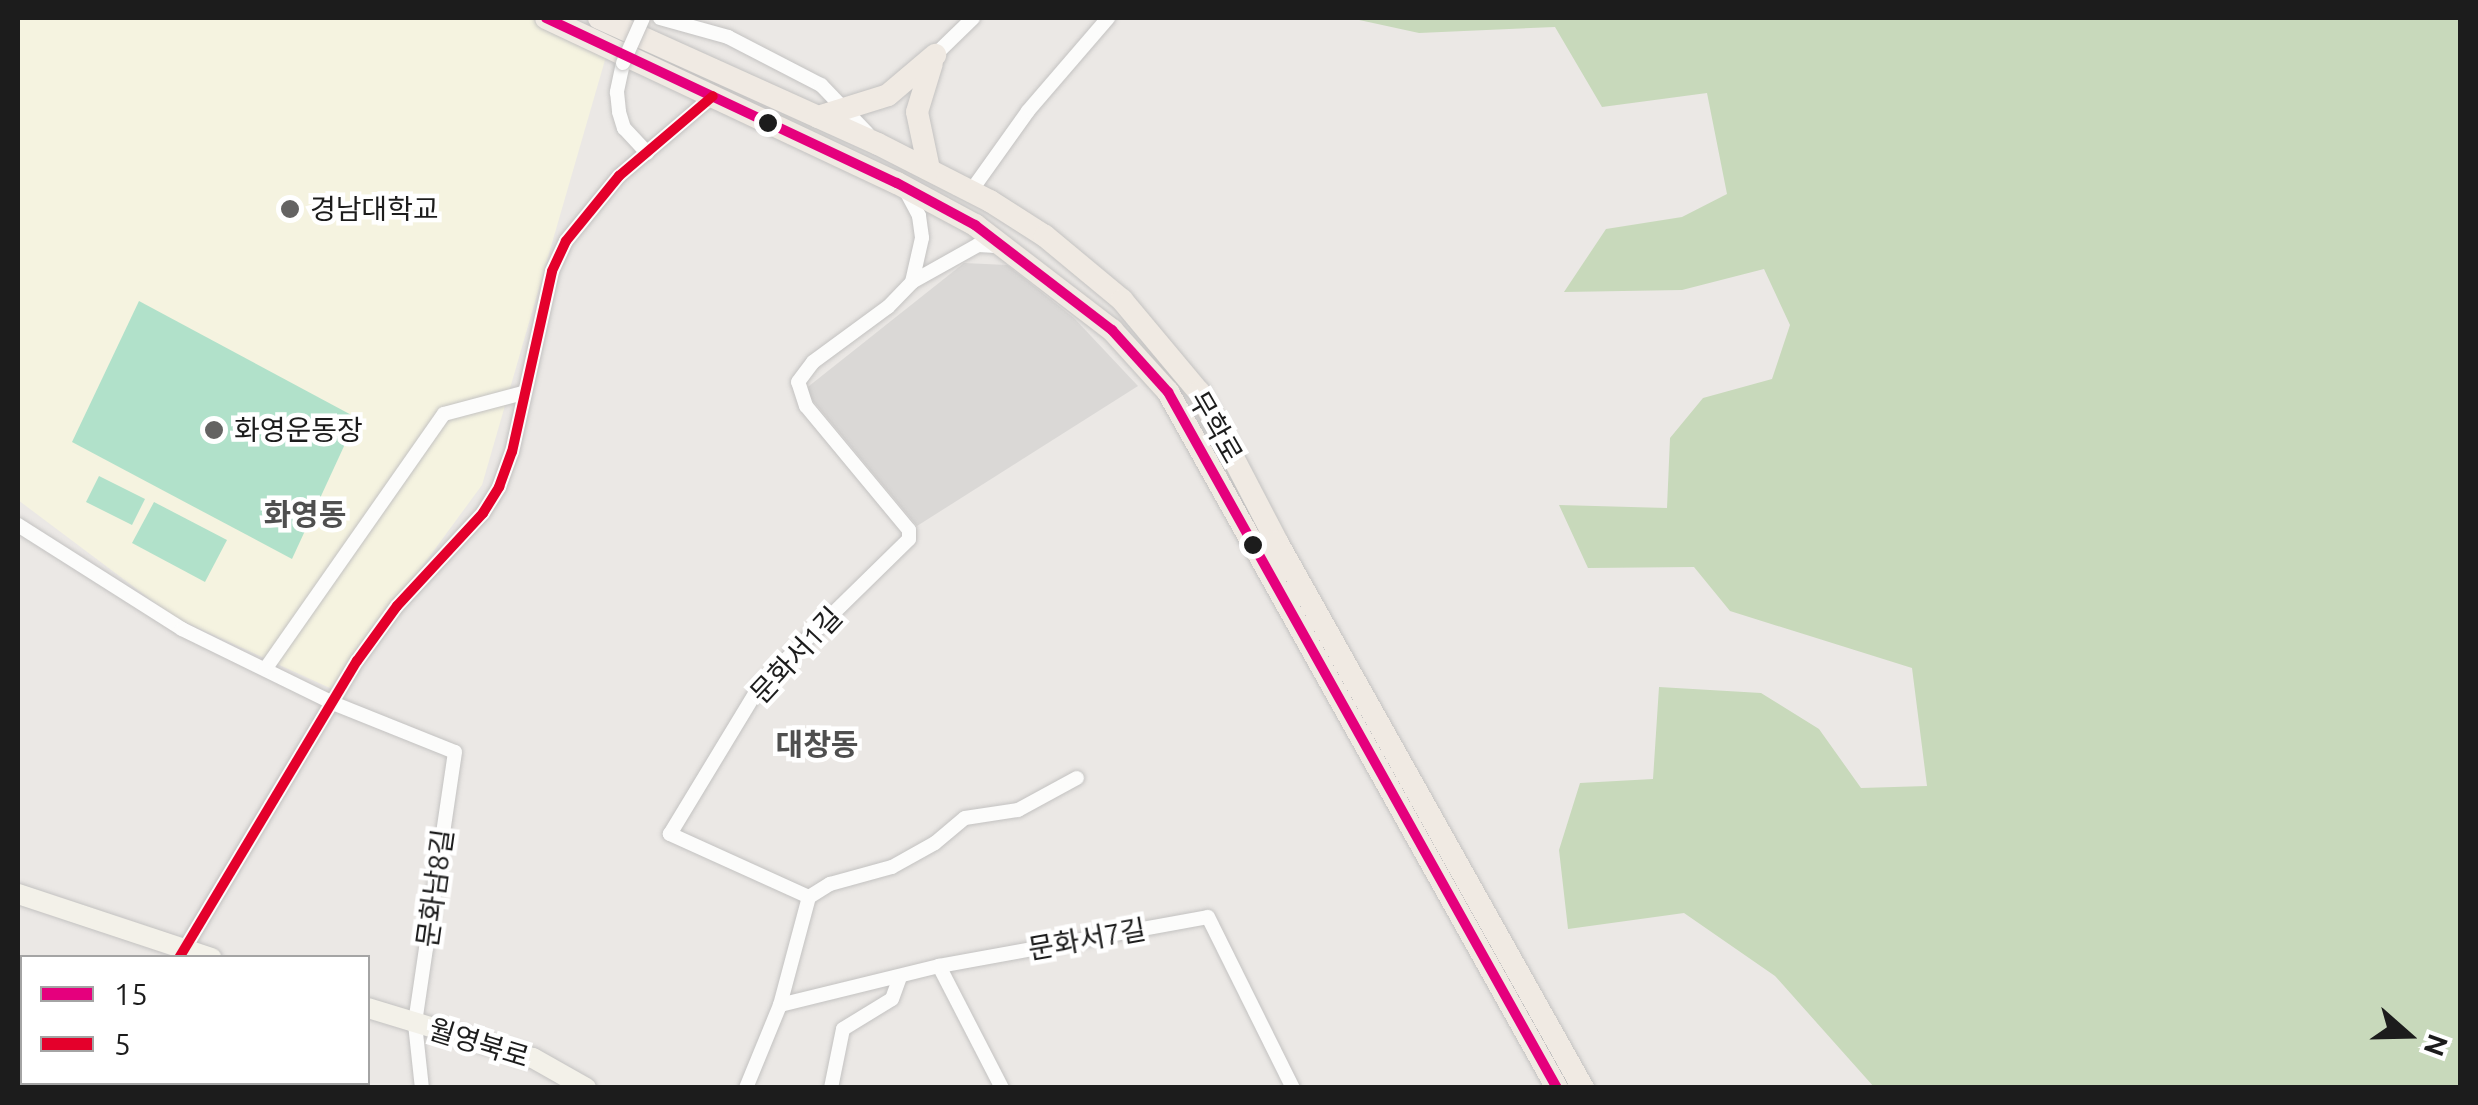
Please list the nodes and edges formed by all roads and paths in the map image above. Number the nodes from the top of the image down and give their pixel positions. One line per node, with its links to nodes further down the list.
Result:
1 (546, 18): 8 (main road, 무학로)
2 (599, 18): 10 (main road, 무학로)
3 (642, 18): 12 (street, bridge)
4 (660, 18): 9 (street)
5 (973, 18): 7 (street)
6 (1108, 18): 15 (street)
7 (935, 55): 9 (main road); 13 (main road)
8 (713, 96): 12 (street); 14 (main road, 무학로)
9 (845, 110): 10 (main road); 11 (street)
10 (818, 117): 11 (main road, 무학로)
11 (878, 144): 13 (main road, 무학로)
12 (647, 153): 18 (street)
13 (929, 168): 15 (main road, 무학로)
14 (902, 186): 16 (main road, 무학로); 17 (street)
15 (972, 191): 38 (main road, 무학로)
16 (1003, 246): 17 (street, 문화서1길); 37 (main road, 무학로)
17 (912, 282): 24 (street, 문화서1길)
18 (523, 393): 20 (street); 21 (street)
19 (18, 525): 20 (street)
20 (266, 668): 21 (street)
21 (333, 702): 25 (street); 30 (street, 문화남8길)
22 (1077, 778): 24 (street)
23 (18, 894): 25 (main road)
24 (809, 897): 28 (street)
25 (182, 953)
26 (939, 966): 27 (street, 문화서7길); 35 (street); 36 (street, 문화서7길)
27 (900, 977): 28 (street, 문화서7길); 34 (street)
28 (780, 1004): 33 (street)
29 (370, 1009): 30 (main road, 월영북로)
30 (415, 1024): 31 (street, 문화남8길); 32 (main road, 월영북로)
31 (422, 1088)
32 (586, 1088)
33 (746, 1088)
34 (831, 1088)
35 (1002, 1088)
36 (1293, 1088)
37 (1557, 1088)
38 (1583, 1088)

